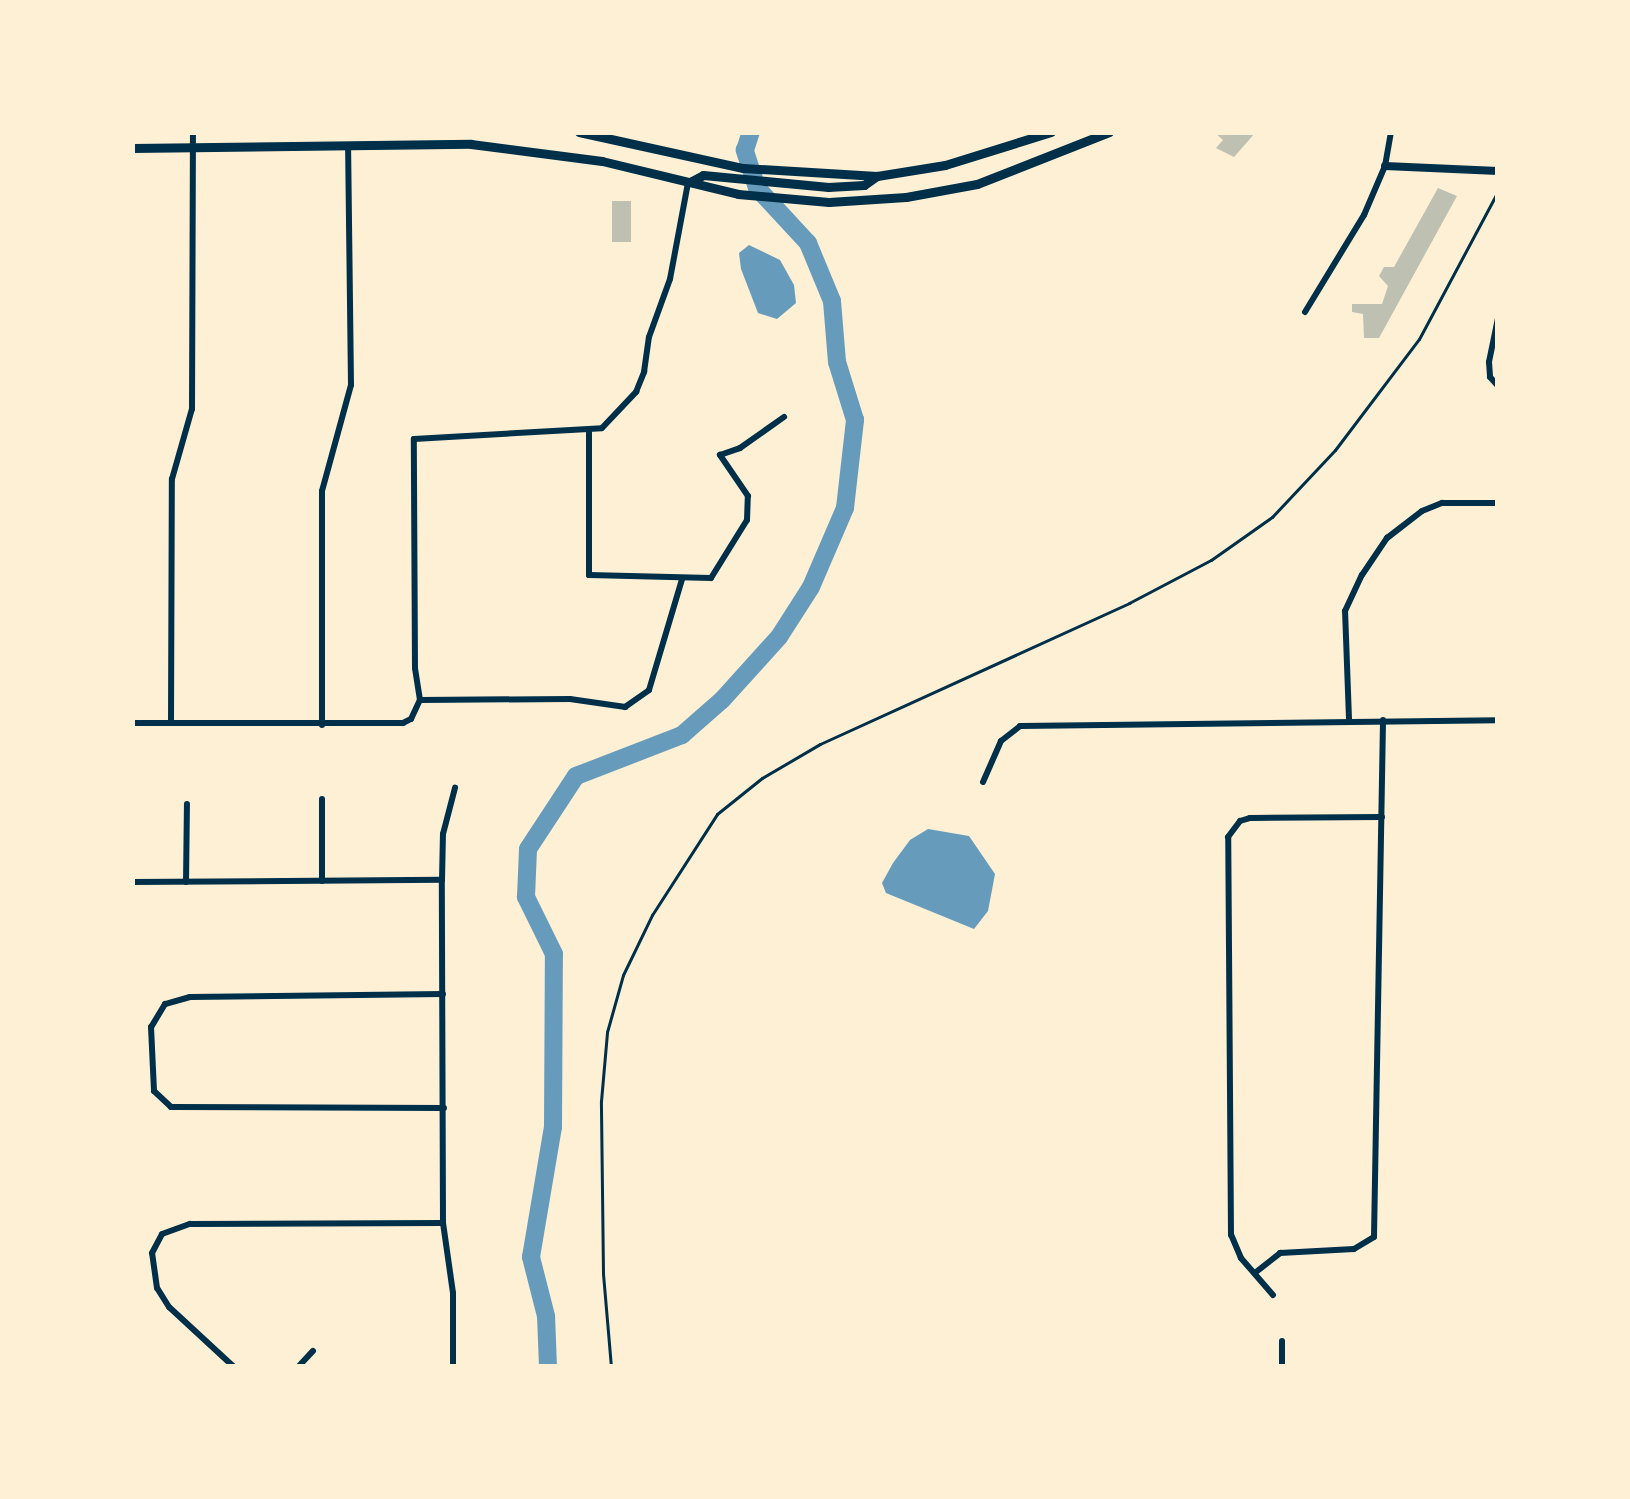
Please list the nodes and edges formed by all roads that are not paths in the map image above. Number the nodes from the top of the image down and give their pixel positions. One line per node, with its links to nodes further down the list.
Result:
1 (193, 132): 9 (street)
2 (579, 132): 13 (main road)
3 (1051, 132): 7 (main road)
4 (1109, 132): 11 (main road)
5 (1390, 132): 10 (street)
6 (348, 144): 9 (main road); 14 (main road); 28 (street)
7 (1011, 147): 11 (street); 13 (main road)
8 (132, 148): 9 (main road)
9 (193, 148): 27 (street)
10 (1384, 166): 12 (street); 15 (street)
11 (1018, 171): 14 (main road)
12 (1498, 171)
13 (878, 176): 14 (main road)
14 (688, 183): 19 (street)
15 (1305, 312)
16 (1498, 318): 17 (street)
17 (1498, 386)
18 (784, 417): 21 (street)
19 (589, 430): 21 (street); 22 (street)
20 (1498, 503): 23 (street)
21 (682, 579): 22 (street)
22 (420, 700): 28 (street)
23 (1349, 720): 24 (street); 29 (street)
24 (1383, 720): 25 (street); 34 (street)
25 (1498, 720)
26 (132, 723): 27 (street)
27 (171, 723): 28 (street)
28 (322, 725)
29 (983, 782)
30 (455, 788): 36 (street)
31 (322, 799): 37 (street)
32 (188, 804): 39 (street)
33 (1226, 813): 35 (street)
34 (1382, 817): 35 (street); 43 (street)
35 (1236, 824): 43 (street)
36 (442, 880): 37 (street); 40 (street)
37 (322, 881): 39 (street)
38 (132, 882): 39 (street)
39 (186, 882)
40 (443, 994): 41 (street); 41 (street)
41 (444, 1108): 42 (street)
42 (443, 1223): 47 (street); 49 (street)
43 (1256, 1272): 44 (street)
44 (1273, 1295)
45 (1282, 1341): 50 (street)
46 (313, 1351): 48 (street)
47 (234, 1367)
48 (298, 1367)
49 (453, 1367)
50 (1282, 1367)

